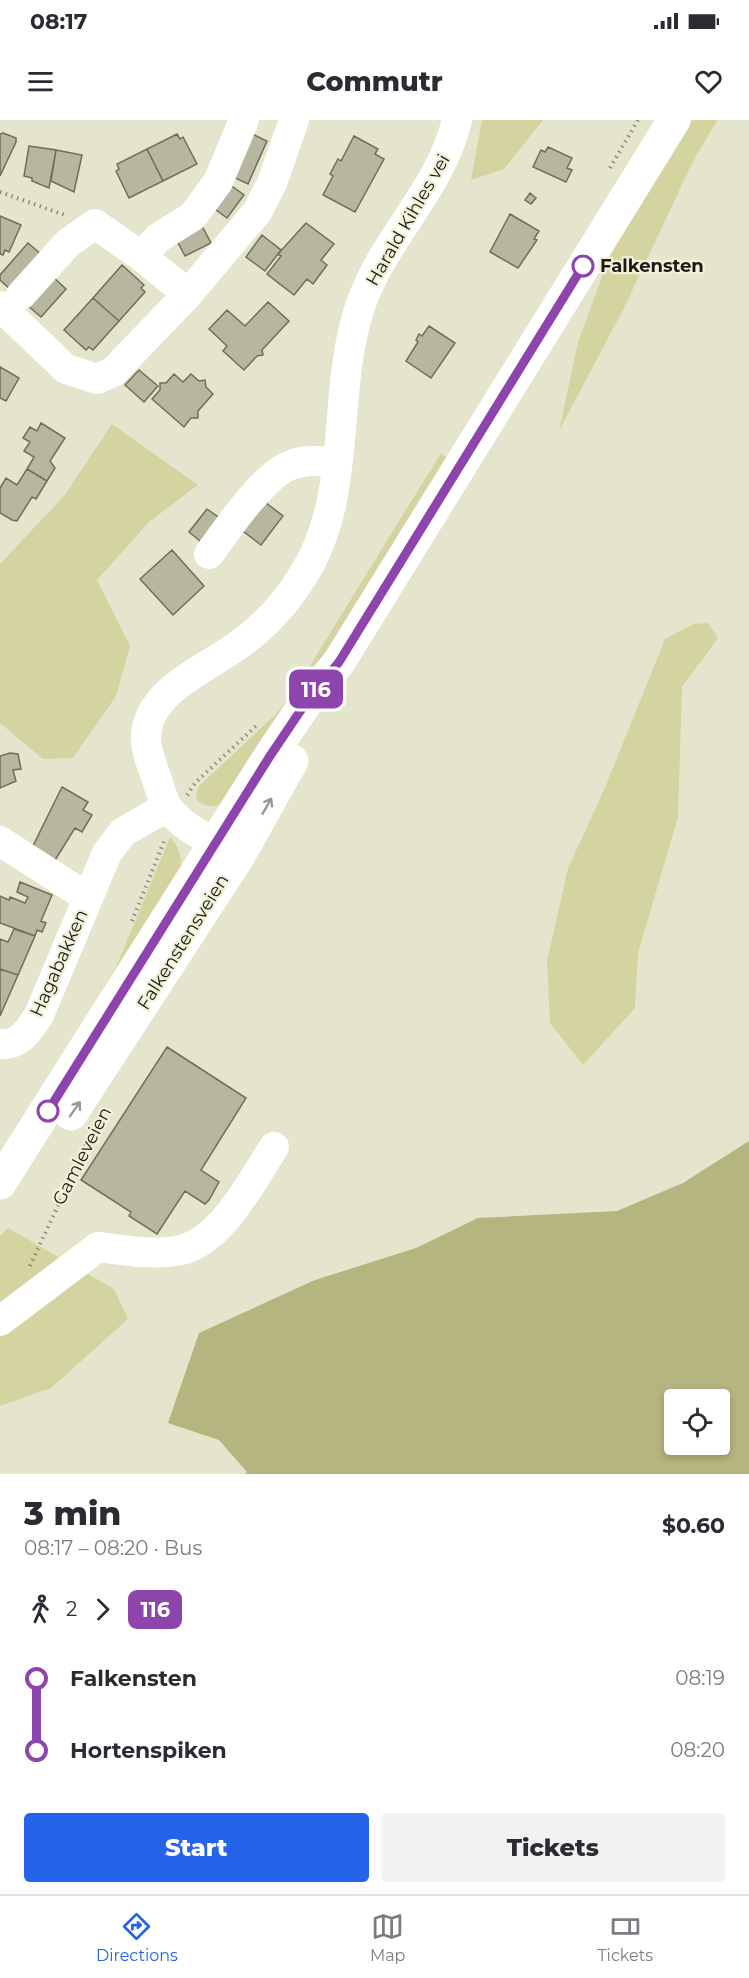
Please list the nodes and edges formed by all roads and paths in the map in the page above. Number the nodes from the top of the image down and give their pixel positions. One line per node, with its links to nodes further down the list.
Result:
1 (244, 120): 9 (street)
2 (294, 120): 10 (street)
3 (457, 120): 12 (street, Harald Kihles vei)
4 (638, 120): 6 (path)
5 (674, 120): 17 (main road, Falkenstensveien)
6 (609, 170)
7 (0, 192): 8 (path)
8 (95, 224): 9 (street); 11 (street)
9 (141, 256): 10 (street)
10 (188, 294): 11 (street)
11 (11, 300)
12 (337, 462): 13 (street); 15 (street, Harald Kihles vei)
13 (209, 554)
14 (261, 721): 15 (path)
15 (171, 811): 17 (street); 18 (street, Hagabakken); 19 (path)
16 (0, 842): 18 (street, Hagabakken)
17 (227, 850): 23 (main road, Falkenstensveien); 24 (main road, Falkenstensveien, one-way to 17)
18 (88, 898): 20 (street, Hagabakken)
19 (128, 932)
20 (0, 1044)
21 (92, 1131): 25 (path, Gamleveien)
22 (274, 1147): 26 (street)
23 (0, 1183)
24 (0, 1205)
25 (27, 1274)
26 (4, 1318)

